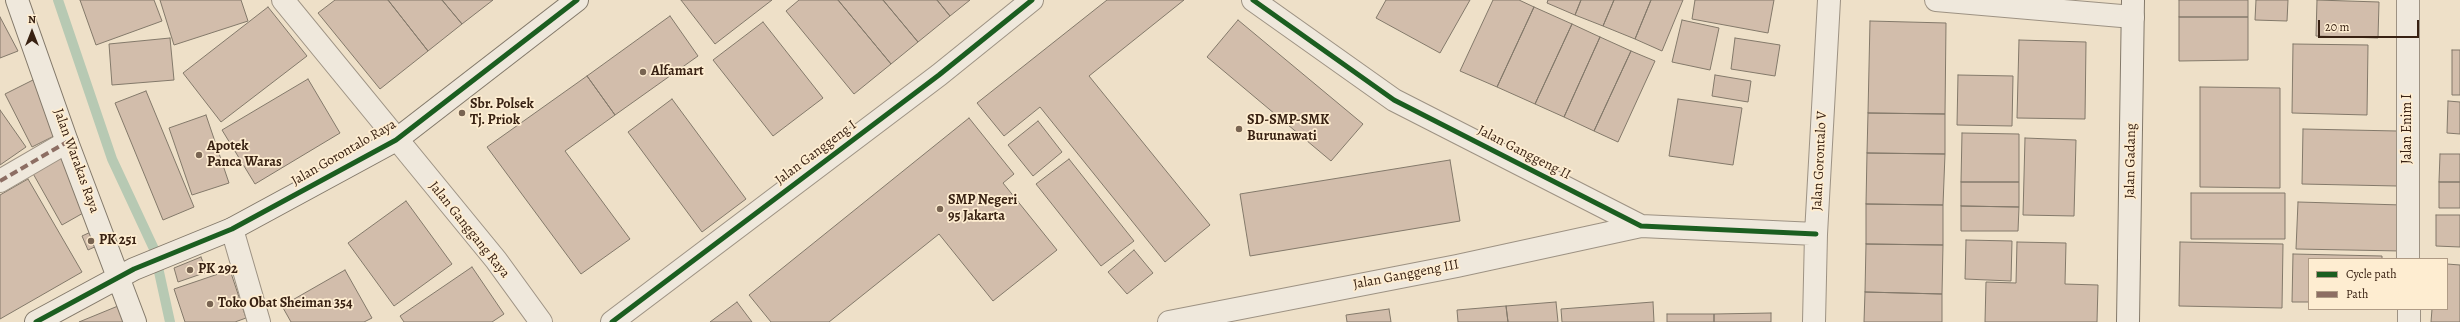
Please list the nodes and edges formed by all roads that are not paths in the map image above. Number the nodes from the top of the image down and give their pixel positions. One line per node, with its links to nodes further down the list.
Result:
1 (17, 0): 11 (street, Jalan Warakas Raya)
2 (283, 0): 10 (street, Jalan Ganggang Raya)
3 (578, 0): 10 (street, Jalan Gorontalo Raya)
4 (1032, 0): 23 (street, Jalan Ganggeng I)
5 (1253, 0): 13 (street, Jalan Ganggeng II)
6 (1830, 0): 15 (street, Jalan Gorontalo V)
7 (1936, 0): 9 (street)
8 (2408, 0): 16 (street, Jalan Enim I)
9 (2133, 8): 26 (street, Jalan Gadang)
10 (396, 140): 14 (street, Jalan Gorontalo Raya); 22 (street, Jalan Ganggang Raya)
11 (67, 142): 12 (street); 17 (street, Jalan Warakas Raya)
12 (0, 181)
13 (1641, 226): 15 (street, Jalan Ganggeng II); 24 (street, Jalan Ganggeng III)
14 (232, 229): 17 (street, Jalan Gorontalo Raya); 21 (street)
15 (1816, 234): 25 (street, Jalan Gorontalo V)
16 (2408, 258)
17 (127, 273): 19 (street, Jalan Gorontalo Raya); 20 (street, Jalan Warakas Raya)
18 (2409, 310): 27 (street)
19 (36, 322)
20 (135, 322)
21 (259, 322)
22 (541, 322)
23 (612, 322)
24 (1169, 322)
25 (1814, 322)
26 (2128, 322)
27 (2409, 322)

